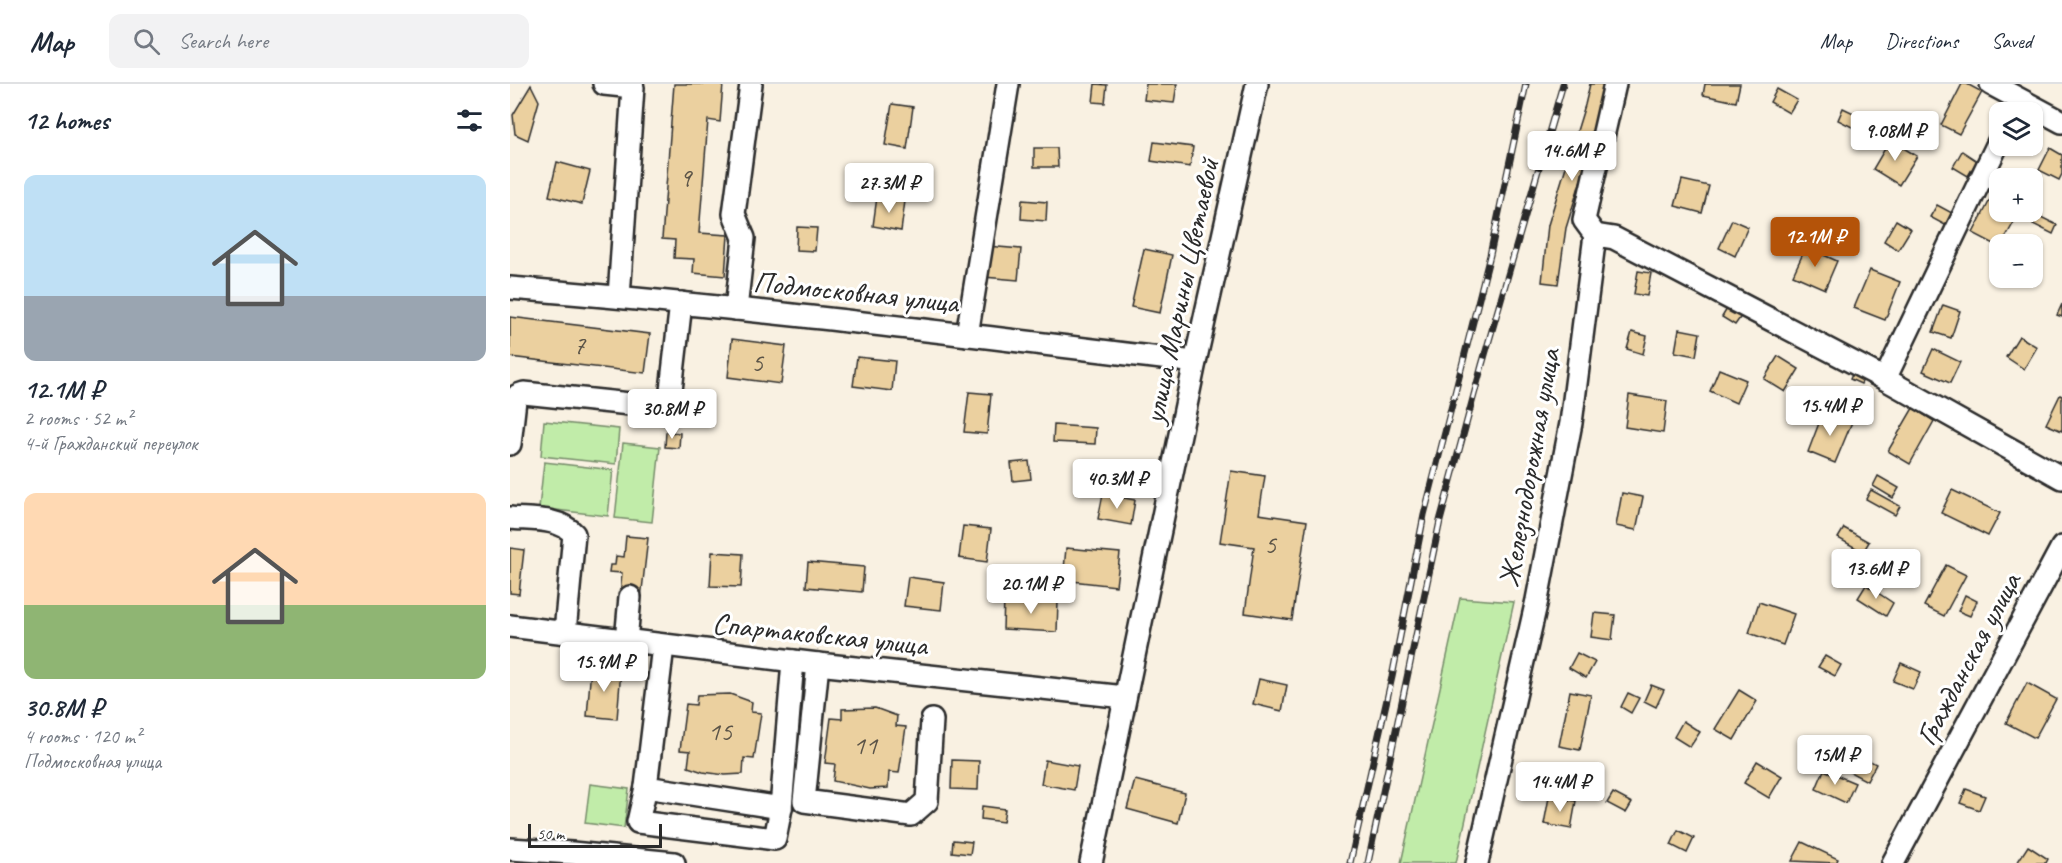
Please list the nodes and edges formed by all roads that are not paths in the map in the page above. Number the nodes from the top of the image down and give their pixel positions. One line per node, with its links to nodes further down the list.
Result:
1 (604, 84): 7 (street)
2 (751, 84): 15 (street)
3 (1008, 84): 16 (street)
4 (1257, 84): 17 (street, улица Марины Цветаевой)
5 (1615, 84): 11 (street, Железнодорожная улица)
6 (1991, 84): 8 (street)
7 (634, 86): 13 (street)
8 (2019, 99): 9 (street)
9 (2062, 122)
10 (1992, 156): 18 (street)
11 (1595, 235): 18 (street); 39 (street, Железнодорожная улица)
12 (510, 288): 13 (street, Подмосковная улица)
13 (619, 297): 14 (street, Подмосковная улица)
14 (681, 303): 15 (street, Подмосковная улица); 19 (street)
15 (736, 309): 16 (street, Подмосковная улица)
16 (968, 335): 17 (street, Подмосковная улица)
17 (1195, 362): 30 (street, улица Марины Цветаевой)
18 (1885, 379): 20 (street)
19 (510, 444)
20 (2062, 478)
21 (510, 518): 25 (street)
22 (2062, 547): 40 (street, Гражданская улица)
23 (630, 597): 26 (street)
24 (510, 626): 25 (street, Спартаковская улица)
25 (565, 632): 26 (street, Спартаковская улица)
26 (626, 641): 27 (street, Спартаковская улица)
27 (663, 646): 28 (street, Спартаковская улица); 32 (street)
28 (793, 661): 29 (street, Спартаковская улица); 34 (street)
29 (818, 664): 30 (street, Спартаковская улица); 31 (street)
30 (1125, 697): 38 (street, улица Марины Цветаевой)
31 (932, 720)
32 (646, 787): 33 (street); 35 (street)
33 (710, 797): 34 (street); 35 (street)
34 (781, 808): 35 (street)
35 (704, 830)
36 (510, 849): 37 (street)
37 (674, 863)
38 (1091, 863)
39 (1477, 863)
40 (1893, 863)

